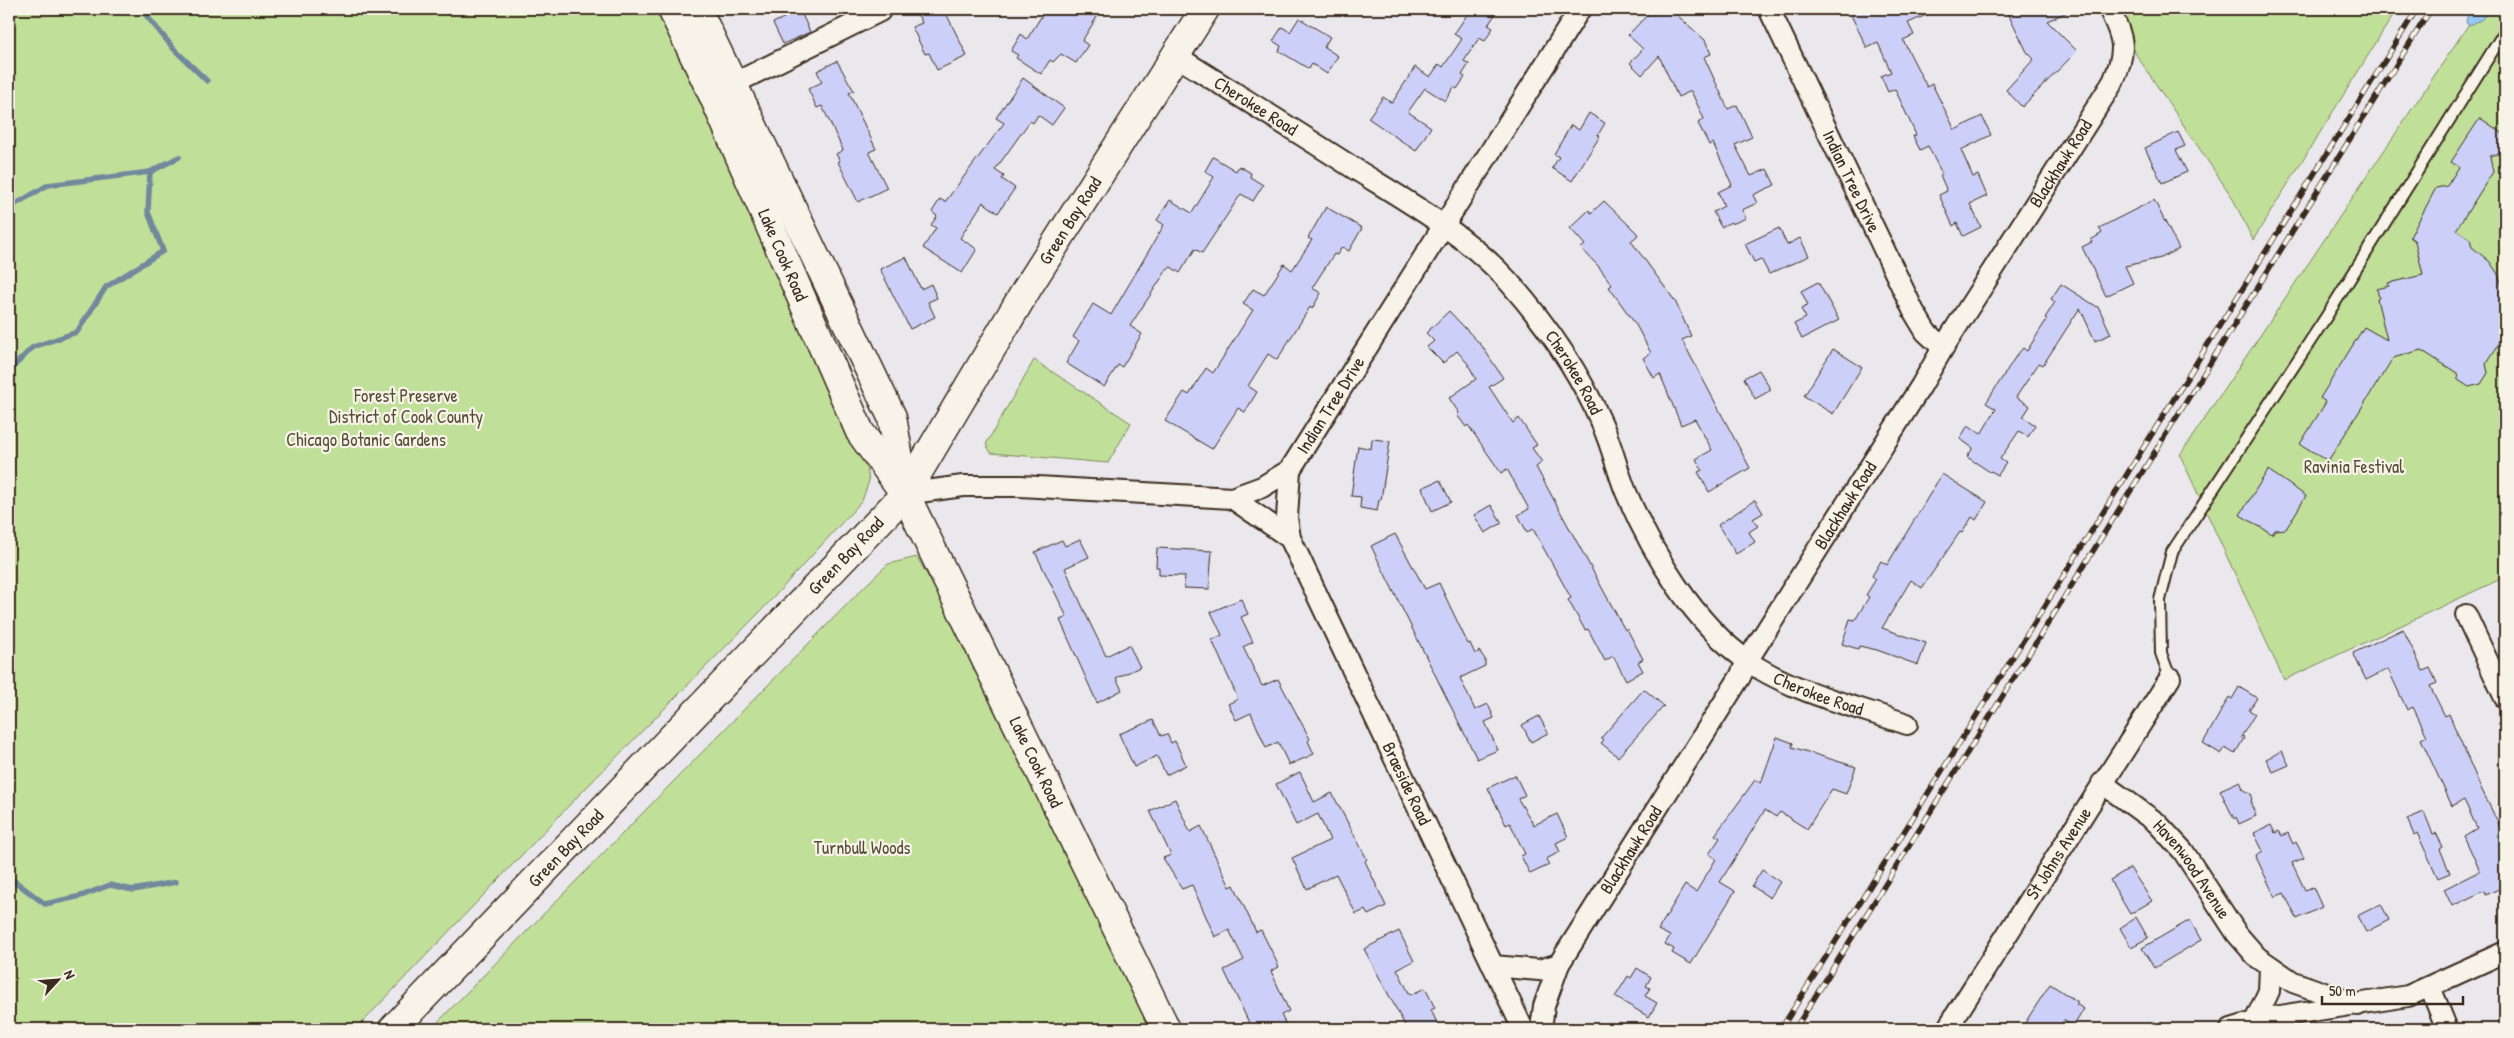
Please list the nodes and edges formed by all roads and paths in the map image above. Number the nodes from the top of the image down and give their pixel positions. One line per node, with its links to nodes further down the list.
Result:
1 (672, 9): 10 (main road, Lake Cook Road)
2 (697, 9): 10 (main road, Lake Cook Road)
3 (1206, 9): 9 (main road, Green Bay Road)
4 (1580, 9): 11 (street, Indian Tree Drive)
5 (1769, 9): 12 (street, Indian Tree Drive)
6 (2110, 9): 12 (street, Blackhawk Road)
7 (880, 11): 10 (street)
8 (2505, 31): 19 (lane)
9 (1176, 56): 11 (street, Cherokee Road); 14 (main road, Green Bay Road)
10 (723, 89): 14 (main road, Lake Cook Road)
11 (1442, 226): 13 (street, Indian Tree Drive); 18 (street, Cherokee Road)
12 (1943, 348): 18 (street, Blackhawk Road)
13 (1290, 470): 15 (street, Indian Tree Drive); 16 (street, Braeside Road)
14 (905, 494): 15 (street, Indian Tree Drive); 30 (main road, Green Bay Road); 31 (main road, Lake Cook Road)
15 (1232, 498): 16 (street)
16 (1290, 538): 25 (street, Braeside Road)
17 (2466, 615): 20 (street)
18 (1747, 661): 21 (street, Cherokee Road); 24 (street, Blackhawk Road)
19 (2170, 678): 22 (street, St Johns Avenue)
20 (2505, 698)
21 (1907, 724)
22 (2102, 783): 26 (street, Havenwood Avenue); 34 (street, St Johns Avenue)
23 (2505, 952): 27 (street)
24 (1559, 964): 25 (street); 33 (street, Blackhawk Road)
25 (1493, 966): 32 (street, Braeside Road)
26 (2270, 967): 28 (street, Havenwood Avenue); 29 (street)
27 (2430, 987): 28 (street); 35 (street)
28 (2358, 1005): 29 (street)
29 (2243, 1026)
30 (393, 1029)
31 (1166, 1029)
32 (1523, 1029)
33 (1541, 1029)
34 (1947, 1029)
35 (2447, 1029)

